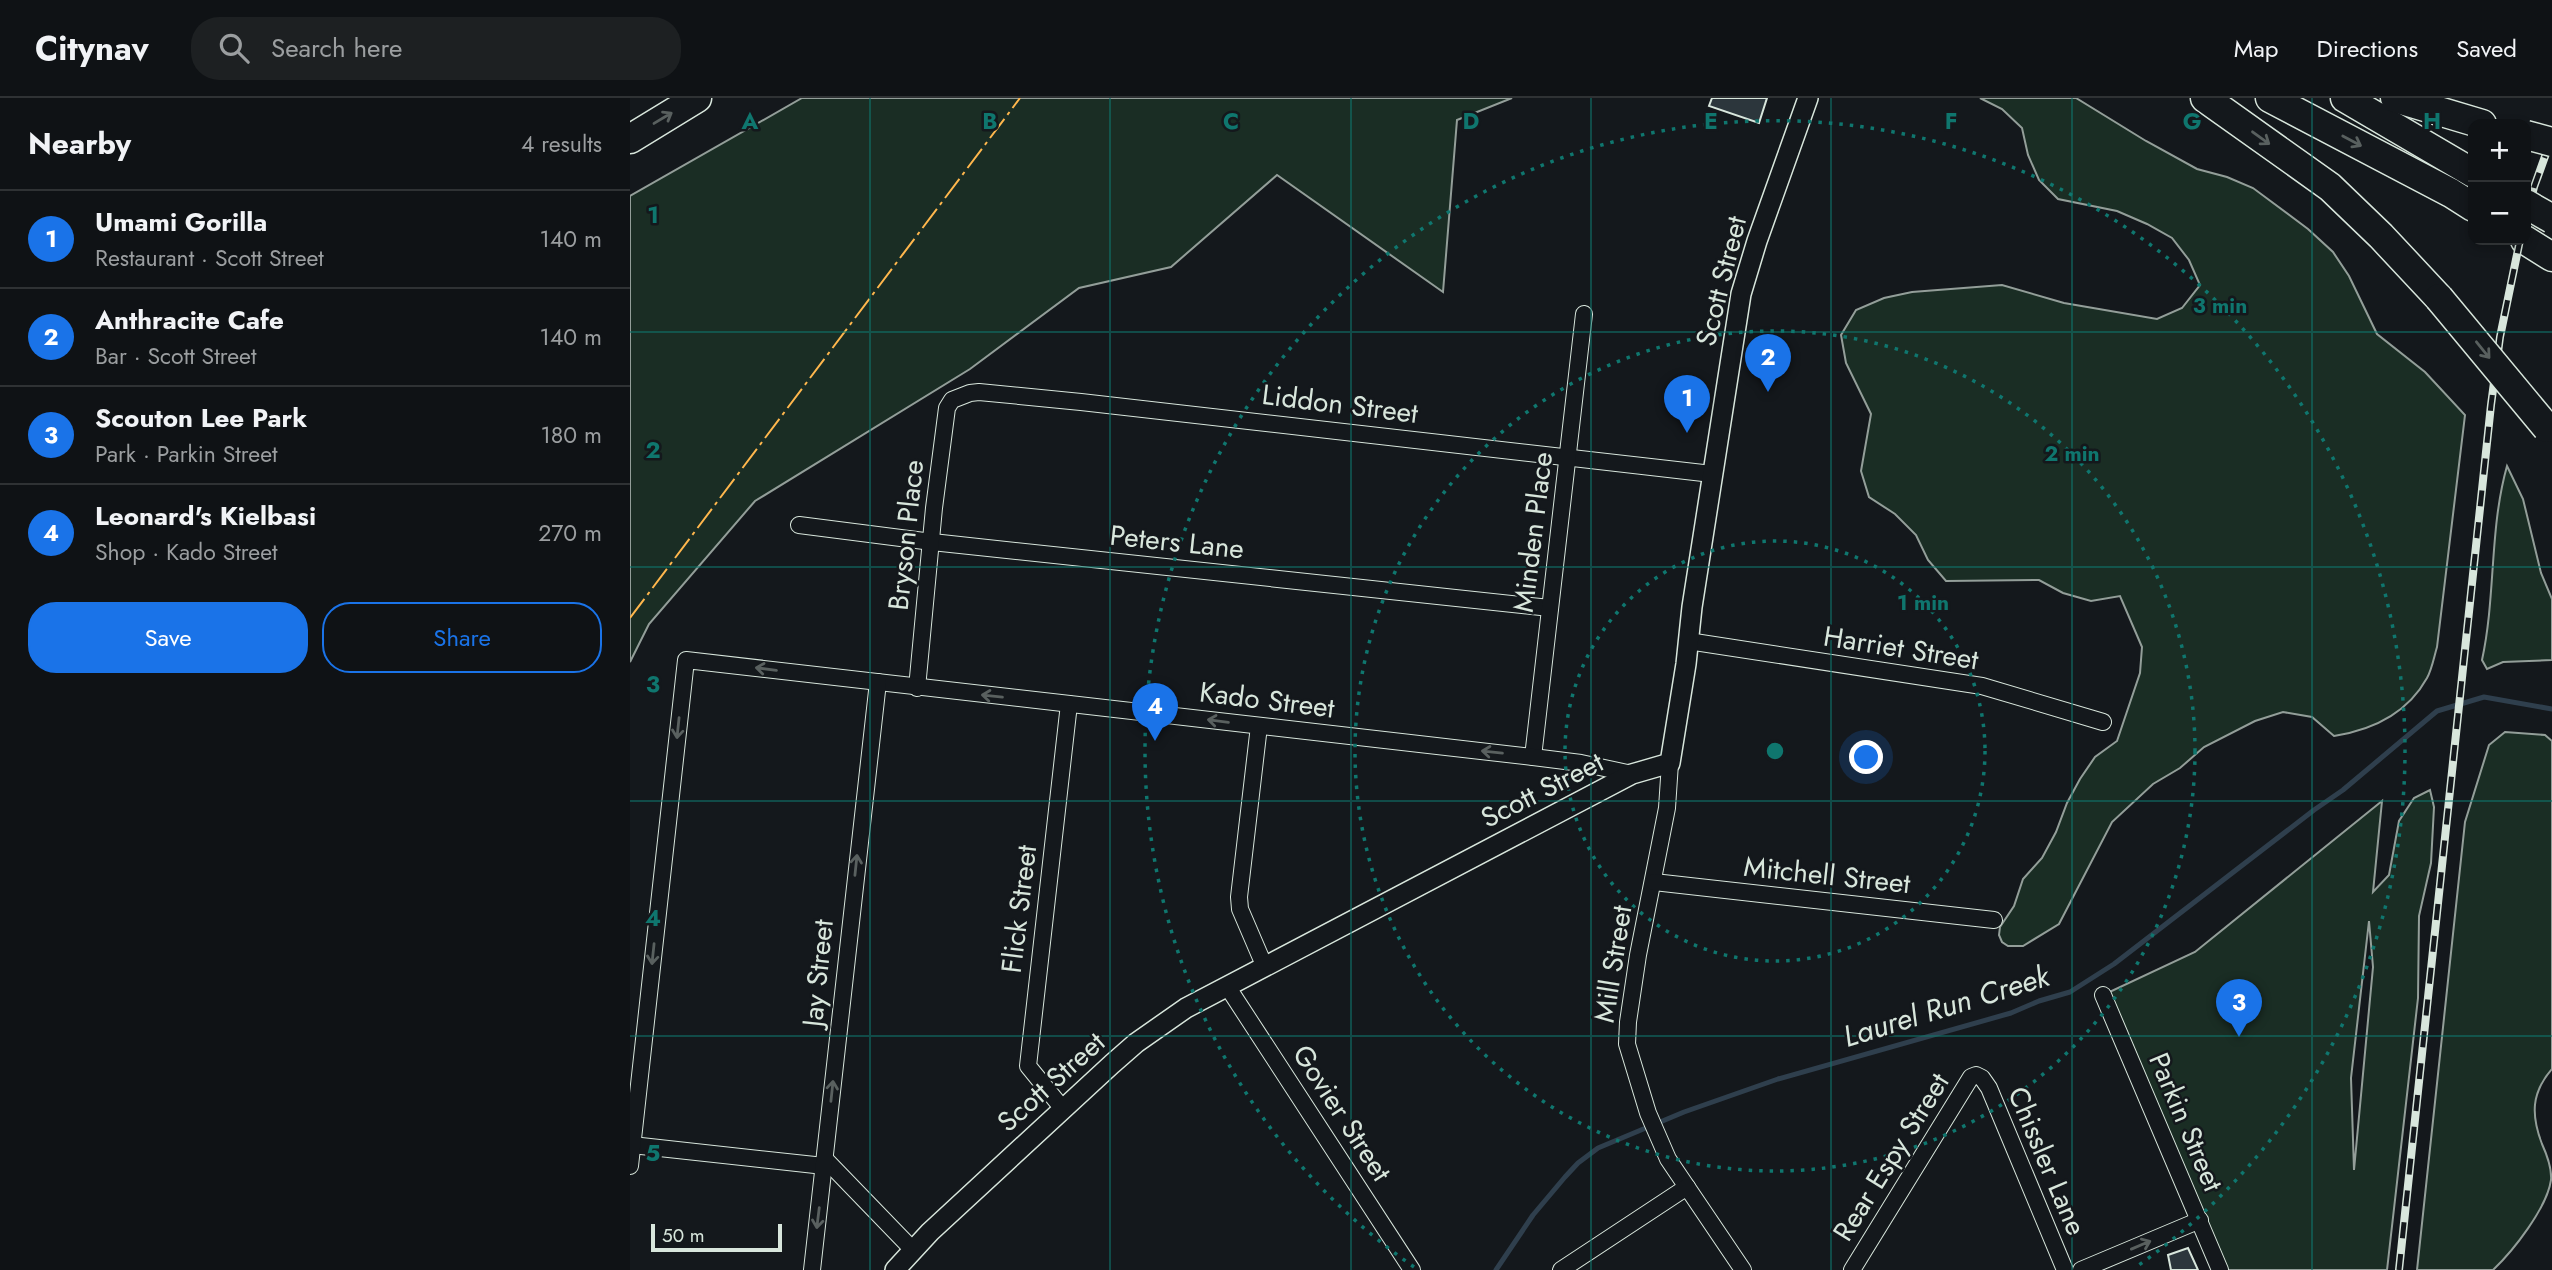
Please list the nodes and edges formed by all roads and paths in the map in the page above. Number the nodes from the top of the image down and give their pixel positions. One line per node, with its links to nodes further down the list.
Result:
1 (697, 98): 9 (highway, one-way to 1)
2 (1808, 98): 21 (street, Scott Street)
3 (2205, 98): 19 (highway, one-way to 19, bridge)
4 (2270, 98): 12 (highway, one-way to 12)
5 (2345, 98): 11 (highway)
6 (2395, 98): 7 (highway)
7 (2468, 120)
8 (2531, 136): 10 (highway, bridge)
9 (630, 139)
10 (2552, 142)
11 (2468, 170)
12 (2462, 200)
13 (2531, 207): 14 (highway, bridge)
14 (2552, 219)
15 (2531, 244): 16 (highway)
16 (2552, 257)
17 (1584, 314): 20 (street, Minden Place)
18 (962, 395): 20 (street, Liddon Street); 23 (street, Bryson Place)
19 (2549, 432)
20 (1568, 457): 21 (street, Liddon Street); 24 (street, Minden Place)
21 (1712, 474): 25 (street, Scott Street)
22 (799, 525): 23 (street, Peters Lane)
23 (932, 541): 24 (street, Peters Lane); 27 (street, Bryson Place)
24 (1550, 608): 31 (street, Minden Place)
25 (1688, 641): 29 (street, Harriet Street); 32 (street, Scott Street)
26 (878, 682): 27 (street, Kado Street); 41 (street, Kado Street, one-way to 41); 42 (street, Jay Street, one-way to 26)
27 (918, 688): 28 (street, Kado Street, one-way to 27)
28 (1069, 704): 30 (street, Kado Street, one-way to 28); 40 (street, Flick Street)
29 (2103, 722)
30 (1259, 726): 31 (street, Kado Street, one-way to 30); 36 (street)
31 (1533, 757): 33 (street, Kado Street)
32 (1670, 763): 33 (street, Scott Street); 34 (street, Mill Street)
33 (1632, 774): 36 (street, Scott Street)
34 (1654, 882): 35 (street, Mitchell Street); 44 (street, Mill Street)
35 (1994, 920)
36 (1265, 965): 37 (street, Scott Street)
37 (1227, 986): 40 (street, Scott Street); 49 (street, Govier Street)
38 (2104, 995): 45 (street, Parkin Street)
39 (1976, 1075): 52 (street, Rear Espy Street); 53 (street, Chissler Lane)
40 (1063, 1109): 46 (street, Scott Street)
41 (632, 1145): 42 (street); 43 (street)
42 (825, 1162): 46 (street); 47 (street, Jay Street, one-way to 47)
43 (630, 1166)
44 (1686, 1187): 50 (street); 51 (street, Mill Street)
45 (2200, 1220): 54 (street, one-way to 45); 55 (street, Parkin Street)
46 (913, 1250): 48 (street, Scott Street)
47 (813, 1270)
48 (895, 1270)
49 (1412, 1270)
50 (1561, 1270)
51 (1742, 1270)
52 (1852, 1270)
53 (2065, 1270)
54 (2081, 1270)
55 (2220, 1270)

